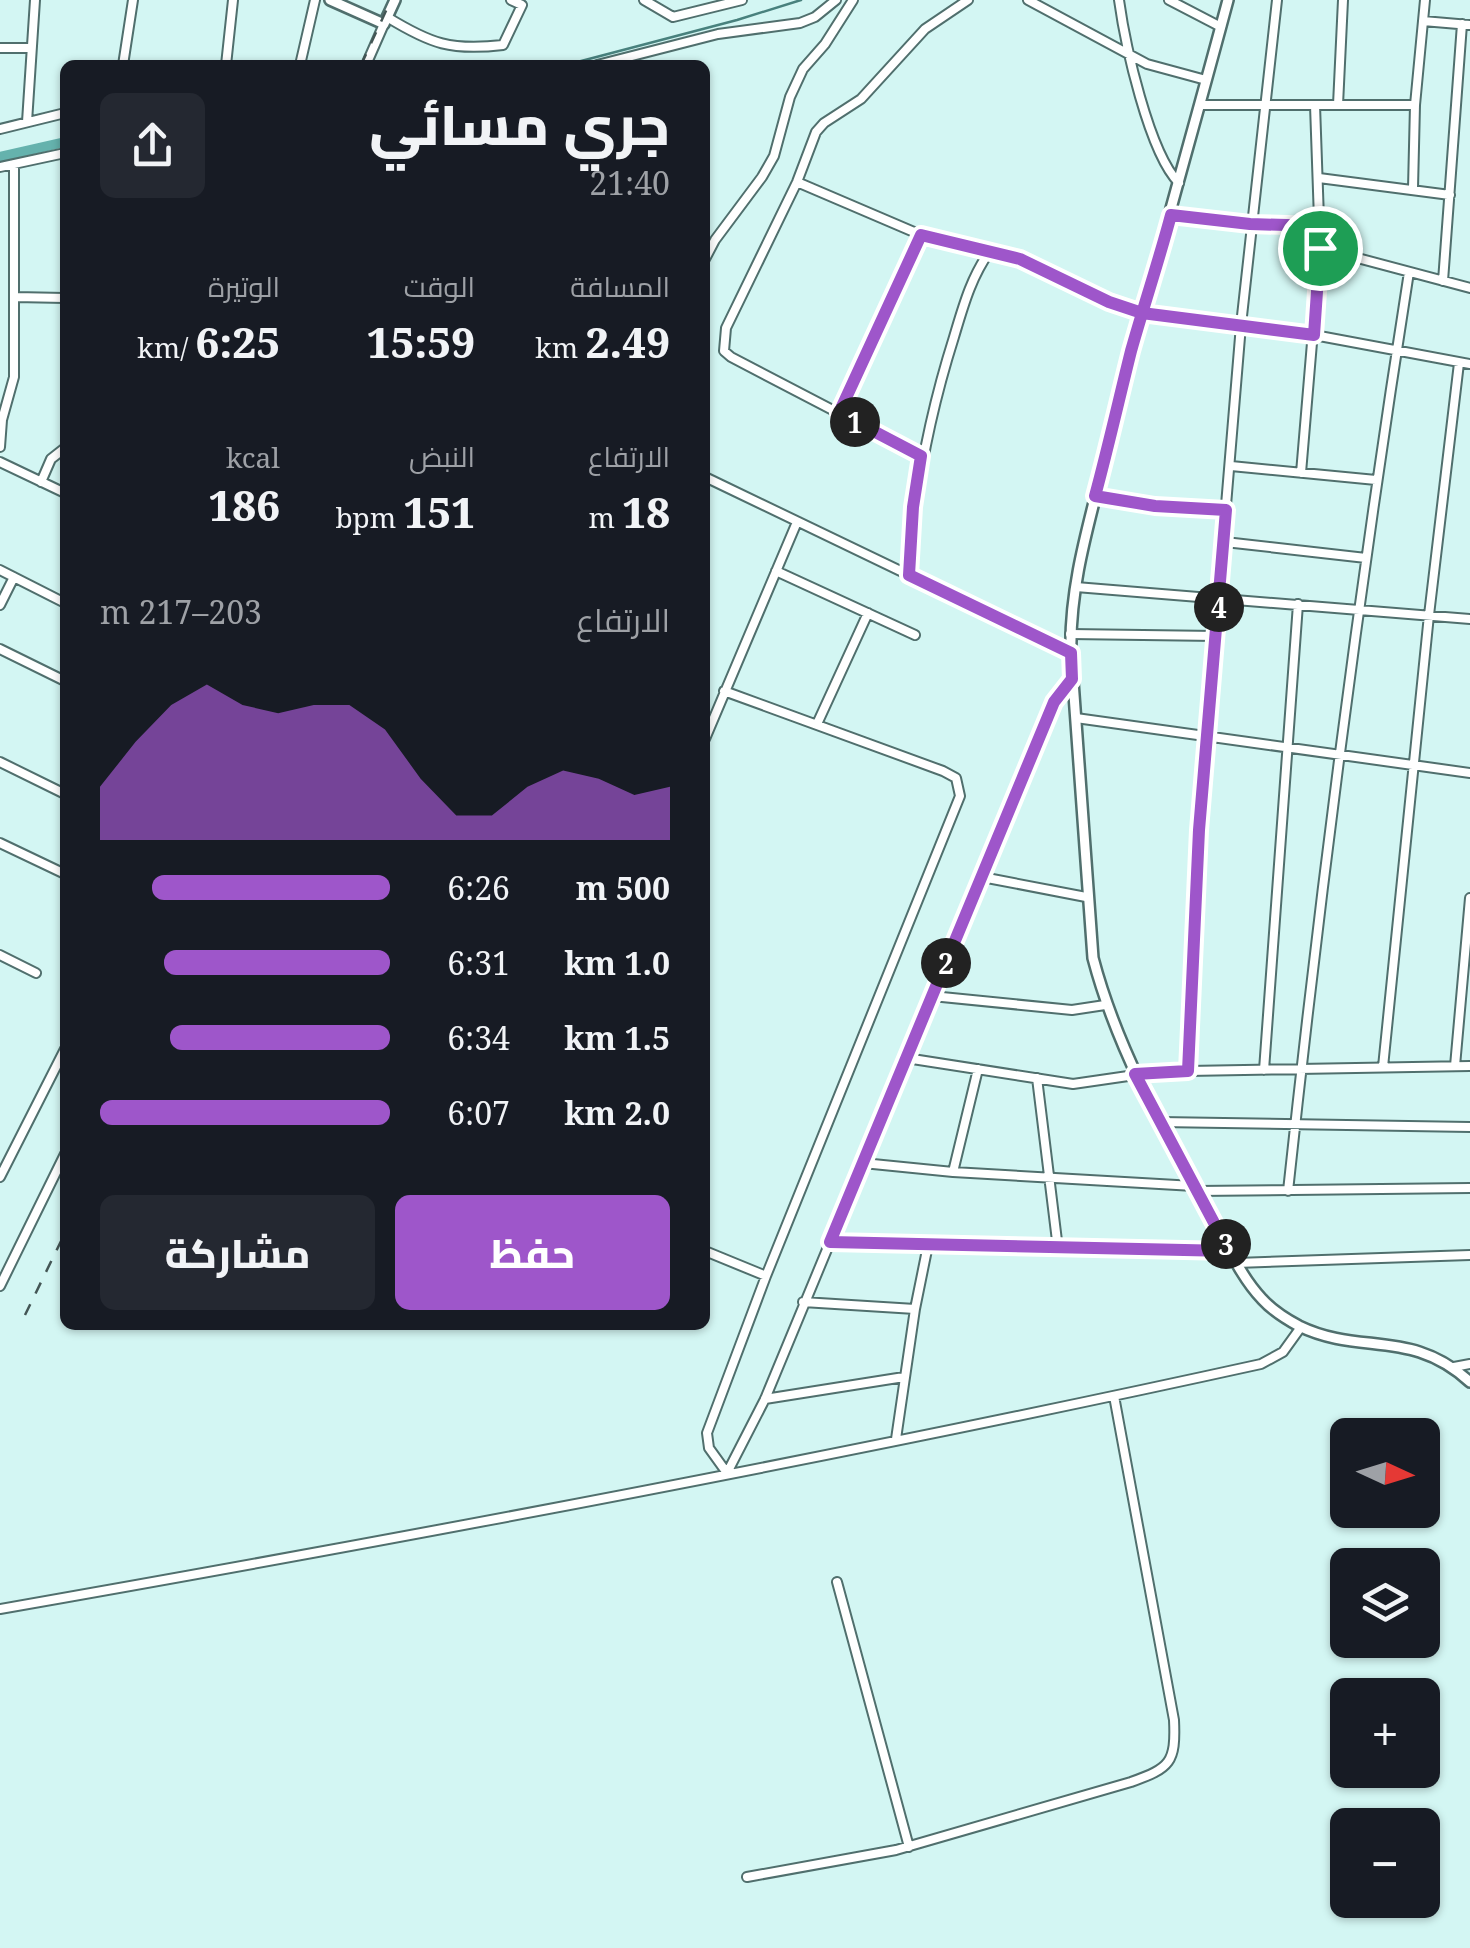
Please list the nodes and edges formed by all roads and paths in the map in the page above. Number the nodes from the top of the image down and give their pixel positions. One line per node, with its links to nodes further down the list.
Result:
1 (35, 0): 25 (street)
2 (133, 0): 27 (street)
3 (233, 0): 28 (street)
4 (315, 0): 29 (street)
5 (330, 0): 20 (street)
6 (395, 0): 20 (street)
7 (511, 0): 20 (street)
8 (644, 0): 9 (street)
9 (742, 0)
10 (836, 0): 31 (street)
11 (852, 0): 54 (street)
12 (968, 0): 45 (street)
13 (1028, 0): 26 (street)
14 (1118, 0): 26 (street)
15 (1169, 0): 23 (street)
16 (1228, 0): 23 (street)
17 (1277, 0): 34 (street)
18 (1343, 0): 36 (street)
19 (1425, 0): 21 (street)
20 (385, 20): 30 (street)
21 (1423, 21): 22 (street); 37 (street)
22 (1466, 24): 48 (street)
23 (1221, 26): 32 (street)
24 (0, 48): 25 (street)
25 (30, 48): 39 (street)
26 (1127, 54): 32 (street); 46 (street)
27 (124, 60)
28 (227, 60)
29 (301, 60)
30 (368, 60)
31 (617, 60)
32 (1206, 80): 33 (street)
33 (1200, 105): 34 (street); 46 (street)
34 (1264, 105): 35 (street); 50 (street)
35 (1315, 105): 36 (street); 44 (street)
36 (1338, 105): 37 (street)
37 (1416, 105): 47 (street)
38 (60, 113): 39 (street)
39 (27, 122): 40 (street)
40 (0, 129)
41 (60, 154): 42 (street)
42 (14, 164): 43 (street); 57 (street)
43 (0, 167)
44 (1319, 178): 47 (street); 51 (street)
45 (798, 182): 52 (street); 69 (street)
46 (1180, 183): 49 (street)
47 (1413, 188): 48 (street)
48 (1450, 194): 59 (street)
49 (1171, 215): 50 (street); 63 (street)
50 (1250, 224): 51 (street); 64 (street)
51 (1320, 226): 53 (street)
52 (921, 235): 55 (street); 69 (street)
53 (1320, 248): 58 (street); 65 (street)
54 (710, 250)
55 (990, 251): 63 (street); 72 (street)
56 (0, 258): 57 (street)
57 (15, 259): 61 (street)
58 (1409, 272): 59 (street); 66 (street)
59 (1444, 281): 60 (street)
60 (1470, 288)
61 (15, 297): 62 (street); 70 (street)
62 (60, 298)
63 (1142, 313): 64 (street); 80 (street)
64 (1241, 325): 65 (street); 74 (street)
65 (1314, 335): 66 (street); 75 (street)
66 (1397, 351): 67 (street); 77 (street)
67 (1459, 363): 68 (street); 96 (street)
68 (1470, 364)
69 (839, 413): 72 (street)
70 (0, 447)
71 (60, 452): 78 (street)
72 (921, 456): 87 (street)
73 (0, 462): 78 (street)
74 (1232, 466): 75 (street); 81 (street)
75 (1302, 473): 77 (street)
76 (710, 479): 82 (street)
77 (1376, 480): 84 (street)
78 (41, 482): 79 (street)
79 (60, 492)
80 (1095, 496): 81 (street); 89 (street)
81 (1226, 510): 83 (street)
82 (796, 522): 86 (street); 87 (street)
83 (1225, 542): 84 (street); 90 (street)
84 (1366, 558): 94 (street)
85 (0, 570): 88 (street)
86 (776, 570): 95 (street); 105 (street)
87 (909, 575): 102 (street)
88 (14, 577): 91 (street); 93 (street)
89 (1076, 587): 90 (street); 98 (street)
90 (1220, 598): 92 (street); 100 (street)
91 (60, 600)
92 (1298, 604): 94 (street); 110 (street)
93 (0, 606)
94 (1359, 609): 96 (street); 111 (street)
95 (868, 613): 99 (street); 107 (street)
96 (1429, 615): 97 (street); 113 (street)
97 (1470, 619)
98 (1070, 634): 100 (street); 102 (street)
99 (916, 635)
100 (1216, 636): 109 (street)
101 (0, 649): 103 (street)
102 (1071, 653): 104 (street)
103 (60, 679)
104 (1072, 679): 106 (street); 118 (street)
105 (724, 691): 107 (street); 108 (street)
106 (1076, 718): 109 (street); 119 (street)
107 (817, 724): 154 (street)
108 (710, 726)
109 (1209, 737): 110 (street); 133 (street)
110 (1288, 748): 111 (street); 132 (street)
111 (1340, 756): 113 (street); 131 (street)
112 (0, 762): 115 (street)
113 (1414, 764): 114 (street); 129 (street)
114 (1470, 773)
115 (60, 792)
116 (0, 843): 117 (street)
117 (60, 872)
118 (982, 877): 119 (street); 123 (street)
119 (1086, 897): 124 (street)
120 (1470, 898): 127 (street)
121 (0, 955): 122 (street)
122 (36, 972)
123 (932, 996): 124 (street); 125 (street)
124 (1105, 1005): 134 (street)
125 (906, 1058): 130 (street); 139 (street)
126 (60, 1059): 142 (street)
127 (1455, 1066): 128 (street); 129 (street)
128 (1470, 1066)
129 (1383, 1068): 131 (street)
130 (978, 1069): 135 (street); 141 (street)
131 (1301, 1069): 132 (street); 137 (street)
132 (1264, 1070): 133 (street)
133 (1188, 1071): 134 (street)
134 (1135, 1074): 135 (street); 136 (street)
135 (1037, 1078): 143 (street)
136 (1160, 1122): 137 (street); 144 (street)
137 (1296, 1125): 138 (street); 146 (street)
138 (1470, 1128)
139 (863, 1162): 141 (street); 147 (street)
140 (60, 1164): 155 (street)
141 (953, 1172): 143 (street)
142 (0, 1177)
143 (1049, 1179): 144 (street); 149 (street)
144 (1195, 1188): 146 (street); 150 (street)
145 (1470, 1188): 146 (street)
146 (1288, 1191)
147 (830, 1242): 148 (street); 156 (street)
148 (928, 1246): 149 (street); 157 (street)
149 (1058, 1249): 150 (street)
150 (1229, 1251): 153 (street)
151 (710, 1253): 154 (street)
152 (1470, 1255): 153 (street)
153 (1236, 1263): 158 (street)
154 (766, 1276): 166 (street)
155 (0, 1286)
156 (803, 1302): 157 (street); 164 (street)
157 (915, 1309): 161 (street)
158 (1301, 1327): 160 (street); 163 (street)
159 (1470, 1364): 160 (street)
160 (1454, 1367): 162 (street)
161 (904, 1377): 164 (street); 165 (street)
162 (1470, 1382)
163 (1114, 1396): 165 (street); 169 (street)
164 (765, 1398): 166 (street)
165 (896, 1439): 166 (street)
166 (727, 1473): 168 (street)
167 (837, 1582): 169 (street)
168 (0, 1608)
169 (909, 1847): 170 (street)
170 (747, 1876)

